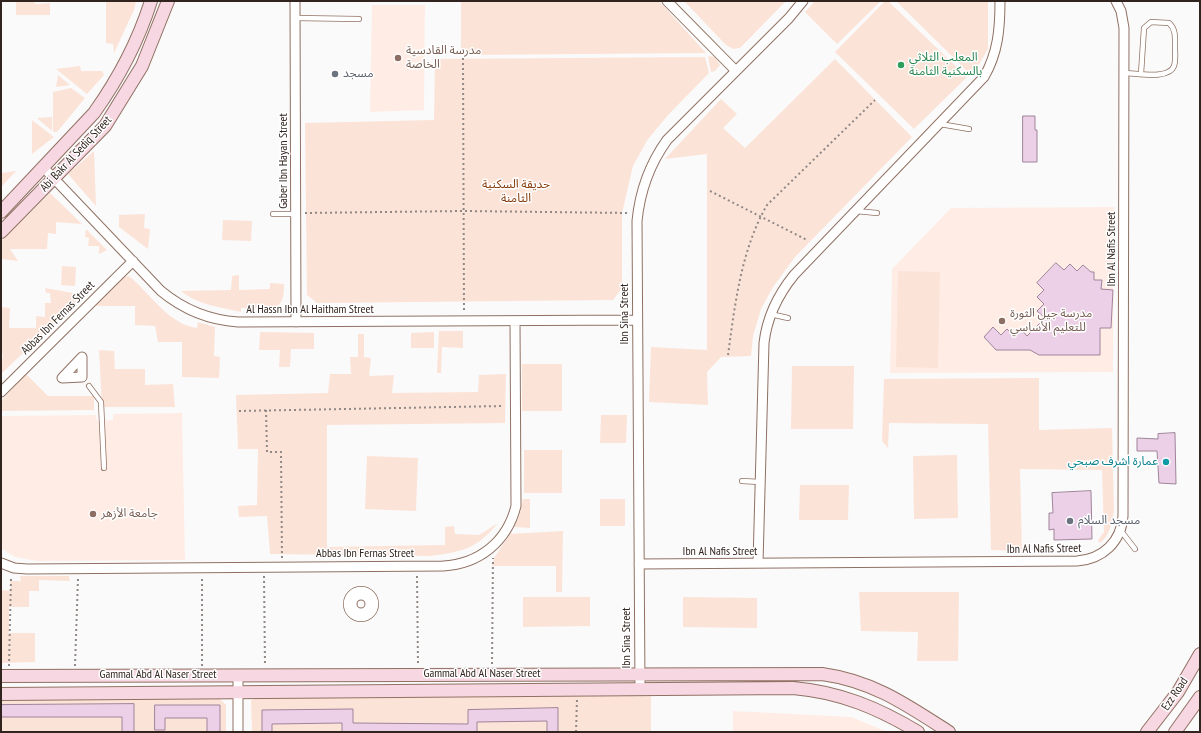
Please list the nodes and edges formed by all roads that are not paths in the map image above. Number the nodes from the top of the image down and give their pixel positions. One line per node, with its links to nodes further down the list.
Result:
1 (151, 1): 15 (main road, Abi Bakr Al Sediq Street)
2 (168, 1): 16 (main road, Abi Bakr Al Sediq Street)
3 (295, 1): 8 (street, Gaber Ibn Hayan Street)
4 (667, 1): 10 (street)
5 (803, 1): 10 (street, Ibn Sina Street)
6 (1000, 1): 13 (street)
7 (1116, 1): 11 (street, Ibn Al Nafis Street)
8 (295, 18): 9 (lane); 21 (street, Gaber Ibn Hayan Street)
9 (359, 19)
10 (736, 70): 26 (street, Ibn Sina Street)
11 (1124, 73): 12 (lane); 34 (street, Ibn Al Nafis Street)
12 (1141, 74): 12 (lane)
13 (940, 124): 14 (lane); 17 (street)
14 (969, 129)
15 (44, 168): 16 (street, Al Hassn Ibn Al Haitham Street); 18 (main road, Abi Bakr Al Sediq Street)
16 (54, 178): 22 (main road, Abi Bakr Al Sediq Street); 23 (street, Al Hassn Ibn Al Haitham Street)
17 (856, 211): 19 (lane); 24 (street)
18 (1, 212)
19 (877, 213)
20 (273, 214): 21 (lane)
21 (296, 214): 28 (street, Gaber Ibn Hayan Street)
22 (1, 232)
23 (132, 261): 28 (street, Al Hassn Ibn Al Haitham Street); 30 (street, Abbas Ibn Fernas Street)
24 (770, 314): 25 (lane); 33 (street)
25 (788, 318)
26 (637, 320): 27 (street, Al Hassn Ibn Al Haitham Street); 38 (street, Ibn Sina Street)
27 (515, 321): 28 (street, Al Hassn Ibn Al Haitham Street); 36 (street, Abbas Ibn Fernas Street)
28 (296, 322)
29 (89, 386): 31 (lane)
30 (1, 392)
31 (104, 468)
32 (742, 481): 33 (lane)
33 (760, 482): 37 (street)
34 (1121, 531): 35 (lane); 37 (street, Ibn Al Nafis Street)
35 (1135, 549)
36 (1, 563)
37 (758, 563): 38 (street, Ibn Al Nafis Street)
38 (639, 564): 41 (street, Ibn Sina Street)
39 (375, 605): 39 (lane)
40 (1200, 654): 51 (main road, Ezz Road)
41 (640, 673): 42 (main road, Gammal Abd Al Naser Street); 44 (street, Ibn Sina Street); 50 (main road, Gammal Abd Al Naser Street)
42 (238, 675): 43 (main road, Gammal Abd Al Naser Street); 45 (street)
43 (5, 676)
44 (640, 689): 45 (main road, Gammal Abd Al Naser Street); 49 (main road, Gammal Abd Al Naser Street)
45 (238, 692): 46 (main road, Gammal Abd Al Naser Street); 48 (street)
46 (1, 694)
47 (1200, 696): 52 (main road, Ezz Road)
48 (238, 732)
49 (918, 732)
50 (949, 732)
51 (1147, 732)
52 (1175, 732)

